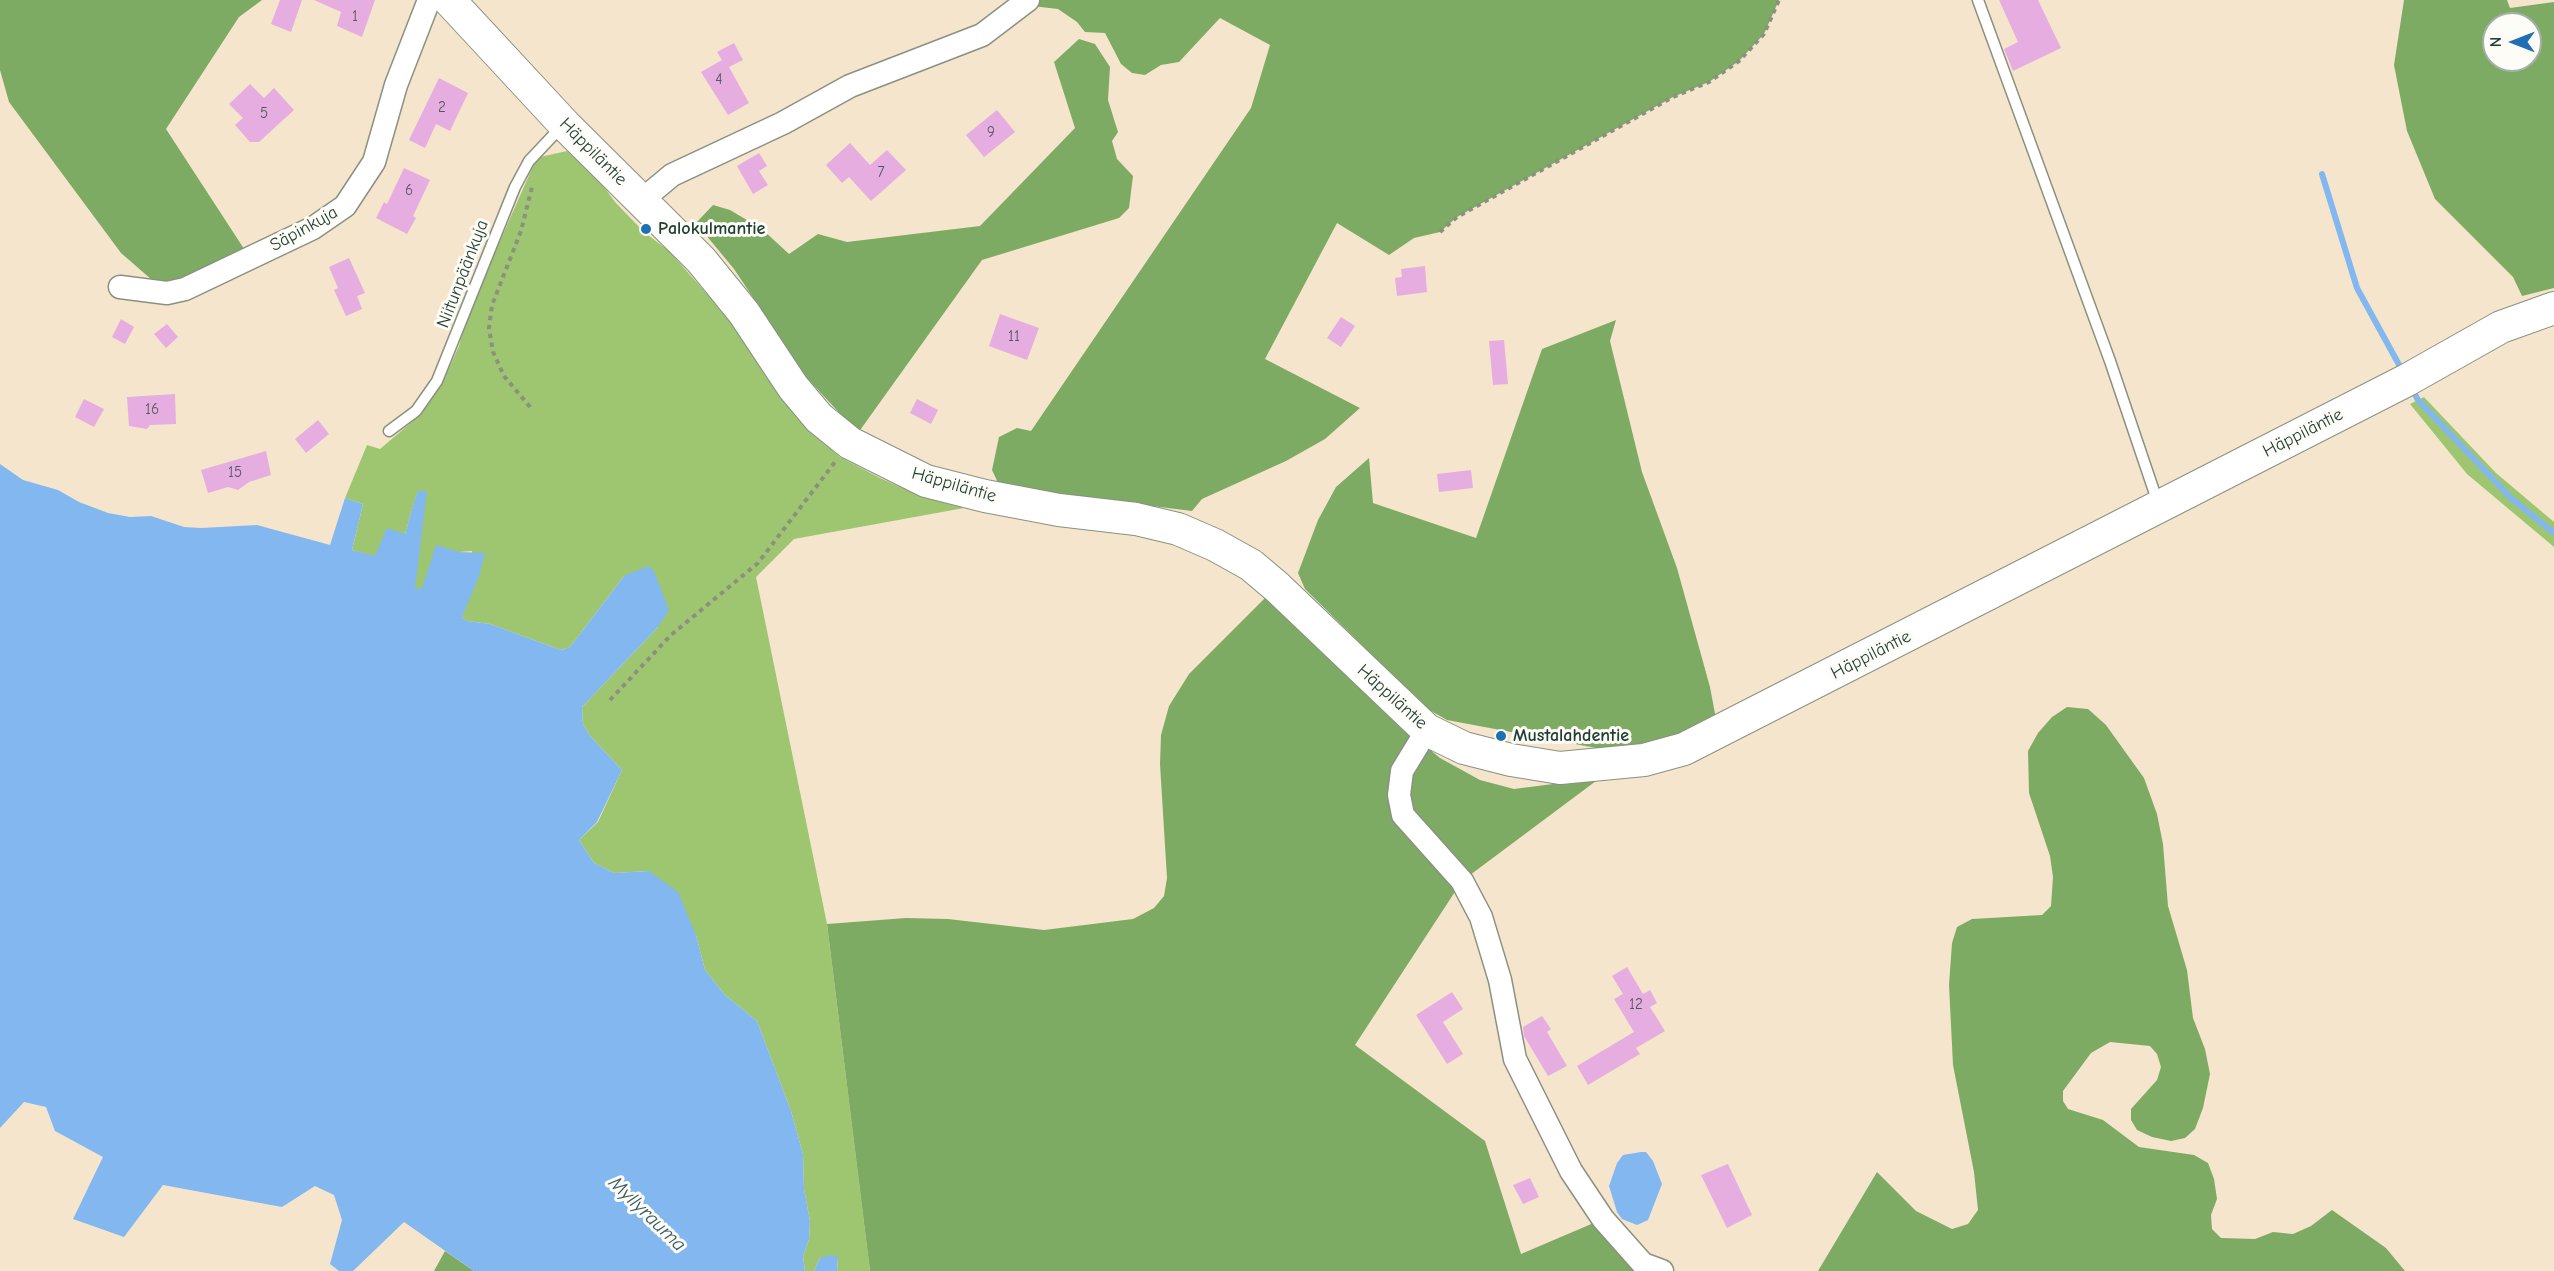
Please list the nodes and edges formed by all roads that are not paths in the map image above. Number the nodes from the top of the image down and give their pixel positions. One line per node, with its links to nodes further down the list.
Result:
1 (429, 0): 7 (street, Säpinkuja)
2 (449, 0): 5 (street, Häppiläntie)
3 (1028, 0): 6 (street)
4 (1978, 0): 10 (lane)
5 (564, 124): 6 (street, Häppiläntie); 9 (lane, Niitunpäänkuja)
6 (642, 200): 11 (street, Häppiläntie)
7 (120, 287)
8 (2554, 308): 10 (street, Häppiläntie)
9 (389, 430)
10 (2158, 506): 11 (street, Häppiläntie)
11 (1427, 730): 12 (street)
12 (1662, 1271)

